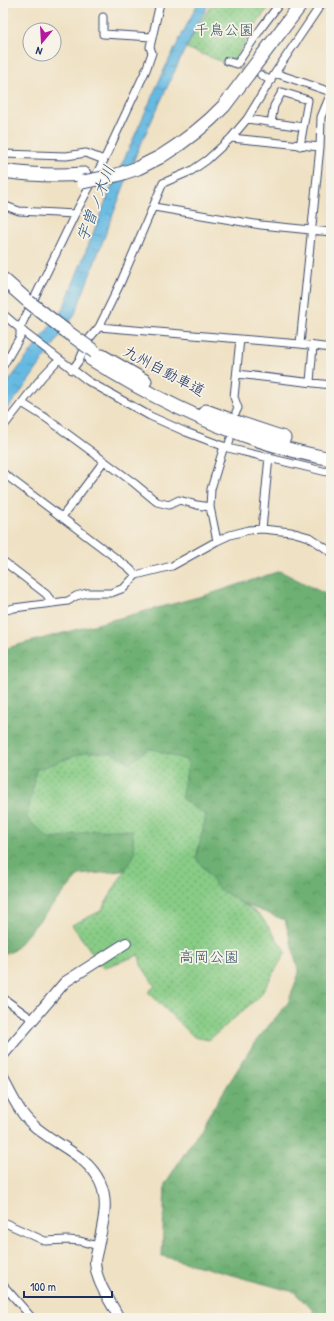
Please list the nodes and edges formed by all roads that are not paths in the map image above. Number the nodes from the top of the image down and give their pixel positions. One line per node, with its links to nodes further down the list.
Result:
1 (160, 3): 7 (street)
2 (280, 3): 8 (street)
3 (291, 3): 19 (highway)
4 (302, 3): 19 (highway)
5 (322, 3): 9 (street)
6 (103, 17): 7 (street)
7 (152, 37): 21 (street)
8 (227, 60)
9 (275, 73): 11 (street); 12 (street)
10 (261, 75): 11 (street)
11 (270, 81): 13 (street)
12 (331, 93): 18 (street)
13 (247, 119): 14 (street); 16 (street)
14 (271, 123): 15 (street); 15 (street)
15 (303, 127): 17 (street)
16 (231, 138): 17 (street); 26 (street)
17 (300, 146): 18 (street)
18 (320, 147): 28 (street)
19 (160, 152): 23 (highway)
20 (3, 154): 21 (street)
21 (104, 160): 27 (street)
22 (3, 171): 23 (highway)
23 (84, 178): 24 (highway)
24 (3, 179)
25 (3, 205): 27 (street)
26 (154, 207): 28 (street); 34 (street)
27 (75, 214): 35 (street)
28 (312, 231): 29 (street); 37 (street)
29 (331, 232)
30 (3, 279): 32 (highway, 九州自動車道)
31 (3, 291): 32 (highway, 九州自動車道)
32 (26, 306): 40 (highway, 九州自動車道)
33 (3, 314): 35 (street)
34 (99, 327): 36 (street); 43 (street)
35 (23, 331): 41 (street); 42 (street)
36 (240, 339): 37 (street); 44 (street)
37 (300, 344): 38 (street)
38 (313, 346): 39 (street); 45 (street)
39 (331, 348)
40 (93, 355): 52 (highway, 九州自動車道); 54 (highway, 九州自動車道)
41 (57, 358): 43 (street); 47 (street)
42 (3, 365)
43 (72, 370): 51 (street)
44 (236, 374): 45 (street); 48 (street)
45 (310, 382): 46 (street)
46 (331, 385)
47 (22, 403): 49 (street); 55 (street)
48 (236, 412)
49 (3, 427)
50 (230, 440): 51 (street)
51 (226, 447): 53 (street); 58 (street)
52 (331, 450)
53 (269, 457): 57 (street); 60 (street)
54 (331, 459)
55 (104, 462): 58 (street); 59 (street)
56 (3, 473): 59 (street)
57 (331, 473)
58 (210, 507): 61 (street)
59 (62, 517): 64 (street)
60 (262, 529): 61 (street); 62 (street)
61 (217, 541): 64 (street)
62 (331, 552)
63 (3, 561): 65 (street)
64 (136, 575): 65 (street)
65 (53, 603): 66 (street)
66 (3, 611)
67 (126, 943): 69 (street)
68 (3, 998): 69 (street)
69 (32, 1019): 70 (street)
70 (3, 1055)
71 (3, 1080): 73 (street)
72 (3, 1222): 73 (street)
73 (98, 1246): 76 (street)
74 (3, 1285): 75 (street)
75 (32, 1318)
76 (119, 1318)

